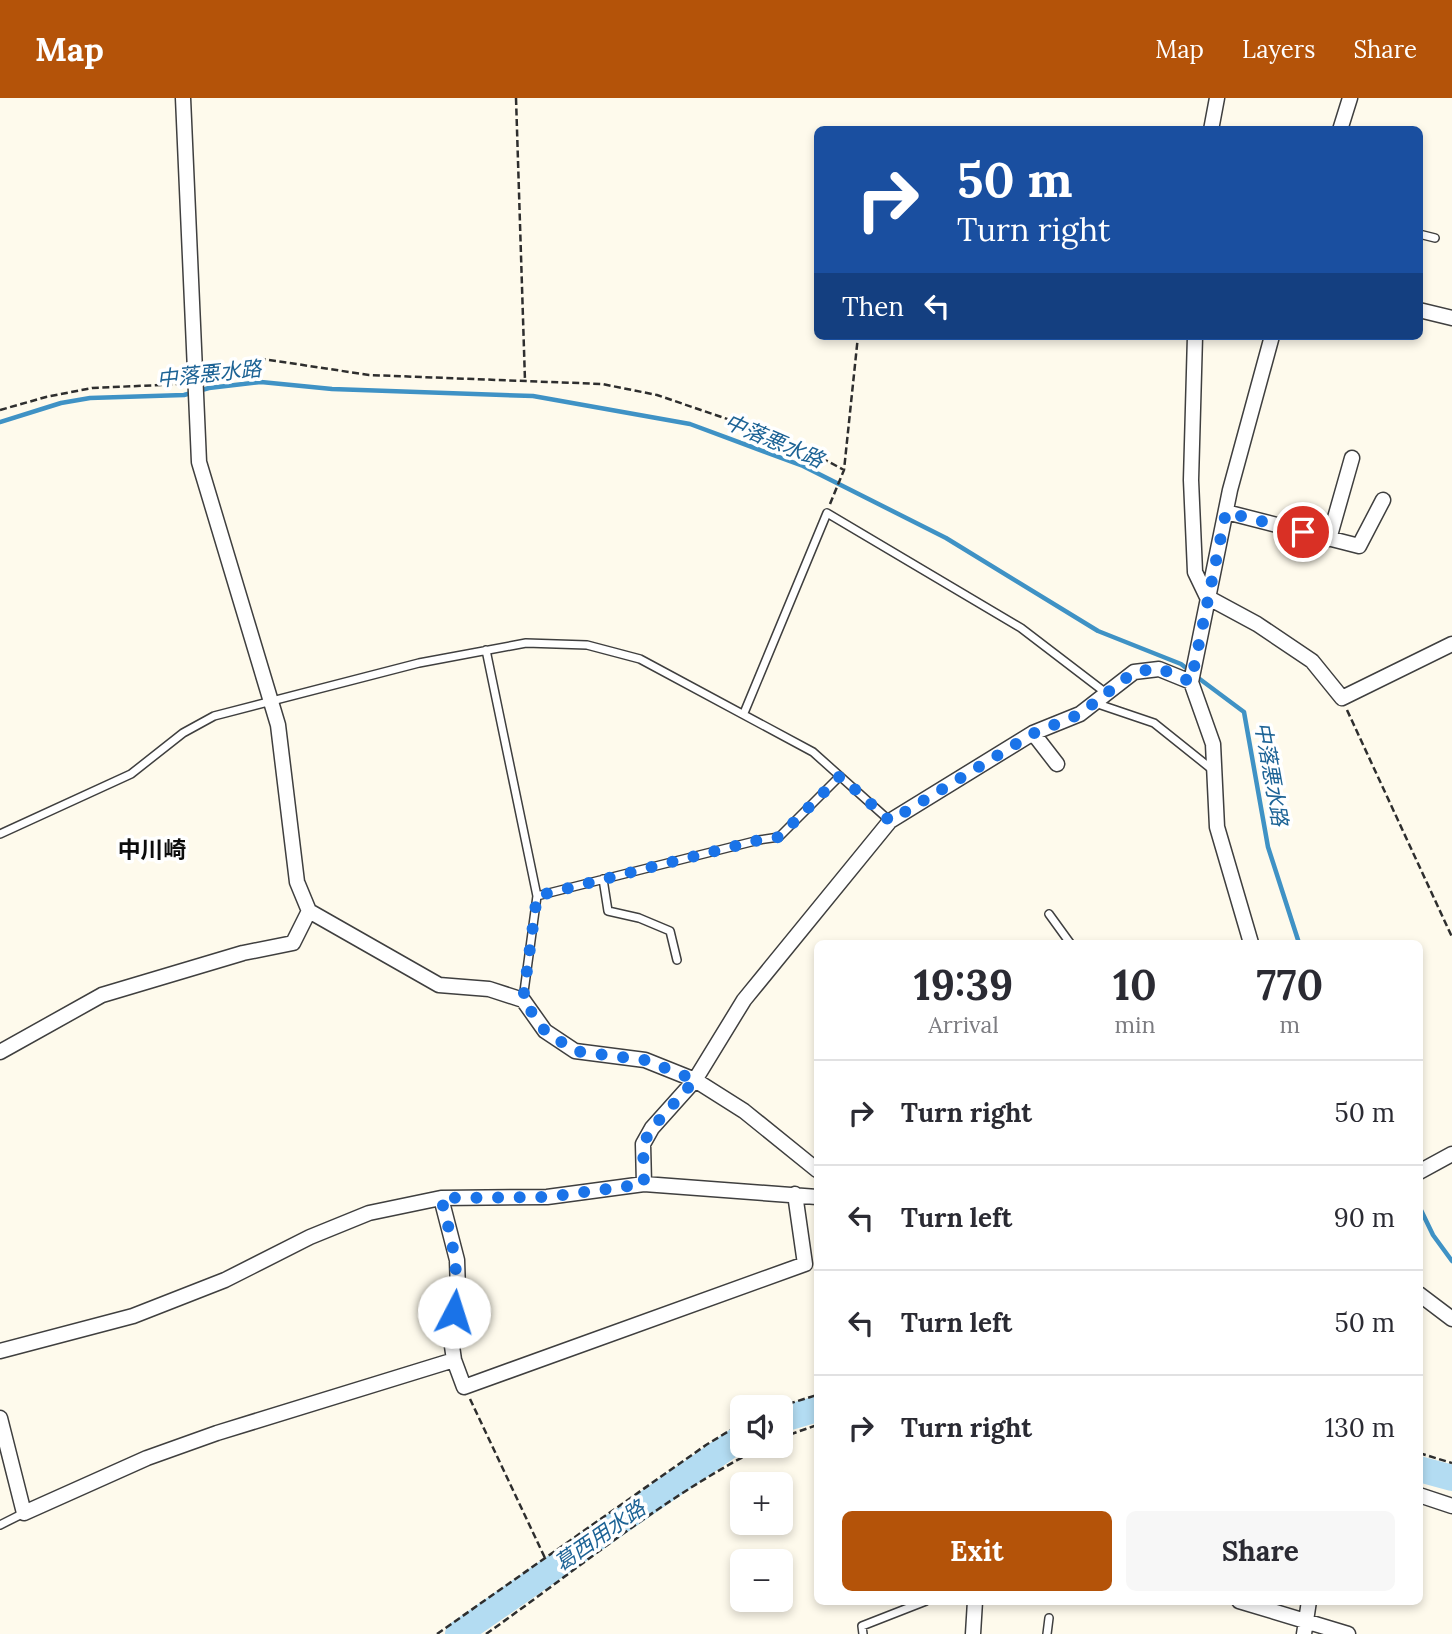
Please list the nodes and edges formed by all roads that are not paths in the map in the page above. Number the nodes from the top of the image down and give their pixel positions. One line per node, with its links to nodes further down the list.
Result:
1 (183, 98): 21 (street)
2 (1217, 98): 4 (street)
3 (1350, 98): 5 (street)
4 (1212, 126)
5 (1341, 126)
6 (1423, 235): 7 (lane)
7 (1435, 238)
8 (1423, 311): 9 (street)
9 (1452, 318)
10 (1195, 340): 16 (street)
11 (1271, 340): 14 (street)
12 (1352, 458): 15 (street)
13 (1383, 500): 15 (street)
14 (1226, 512): 15 (street); 16 (street)
15 (1329, 539)
16 (1207, 597): 17 (street); 19 (street)
17 (1452, 645)
18 (486, 650): 21 (lane); 22 (lane); 30 (lane)
19 (1191, 682): 20 (street); 25 (street)
20 (1100, 698): 22 (lane); 23 (street); 25 (lane)
21 (271, 701): 28 (lane); 31 (street)
22 (744, 713): 26 (lane)
23 (1034, 733): 24 (street); 27 (street)
24 (1057, 764)
25 (1214, 771): 34 (street)
26 (840, 776): 27 (lane); 29 (lane)
27 (890, 821): 38 (street)
28 (0, 834)
29 (603, 879): 30 (lane); 35 (lane)
30 (537, 896): 36 (lane)
31 (309, 911): 36 (street); 37 (street)
32 (1049, 914): 33 (lane)
33 (1068, 940)
34 (1250, 940)
35 (677, 960)
36 (523, 1000): 38 (street)
37 (0, 1052)
38 (695, 1080): 40 (street); 42 (street)
39 (1452, 1154): 41 (street)
40 (814, 1168)
41 (1423, 1170)
42 (644, 1184): 43 (street); 45 (street)
43 (795, 1194): 44 (street); 49 (street)
44 (814, 1197)
45 (441, 1198): 48 (street); 49 (street)
46 (1423, 1297): 47 (street)
47 (1452, 1319)
48 (0, 1351)
49 (454, 1360): 53 (street)
50 (0, 1418): 53 (street)
51 (1423, 1496): 52 (street)
52 (1452, 1506)
53 (24, 1513): 54 (lane)
54 (0, 1525)
55 (916, 1605): 61 (lane)
56 (975, 1605): 62 (street)
57 (1249, 1605): 60 (street)
58 (1308, 1605): 60 (street)
59 (1049, 1618): 63 (lane)
60 (1305, 1627): 64 (street)
61 (863, 1634)
62 (973, 1634)
63 (1047, 1634)
64 (1348, 1634)

